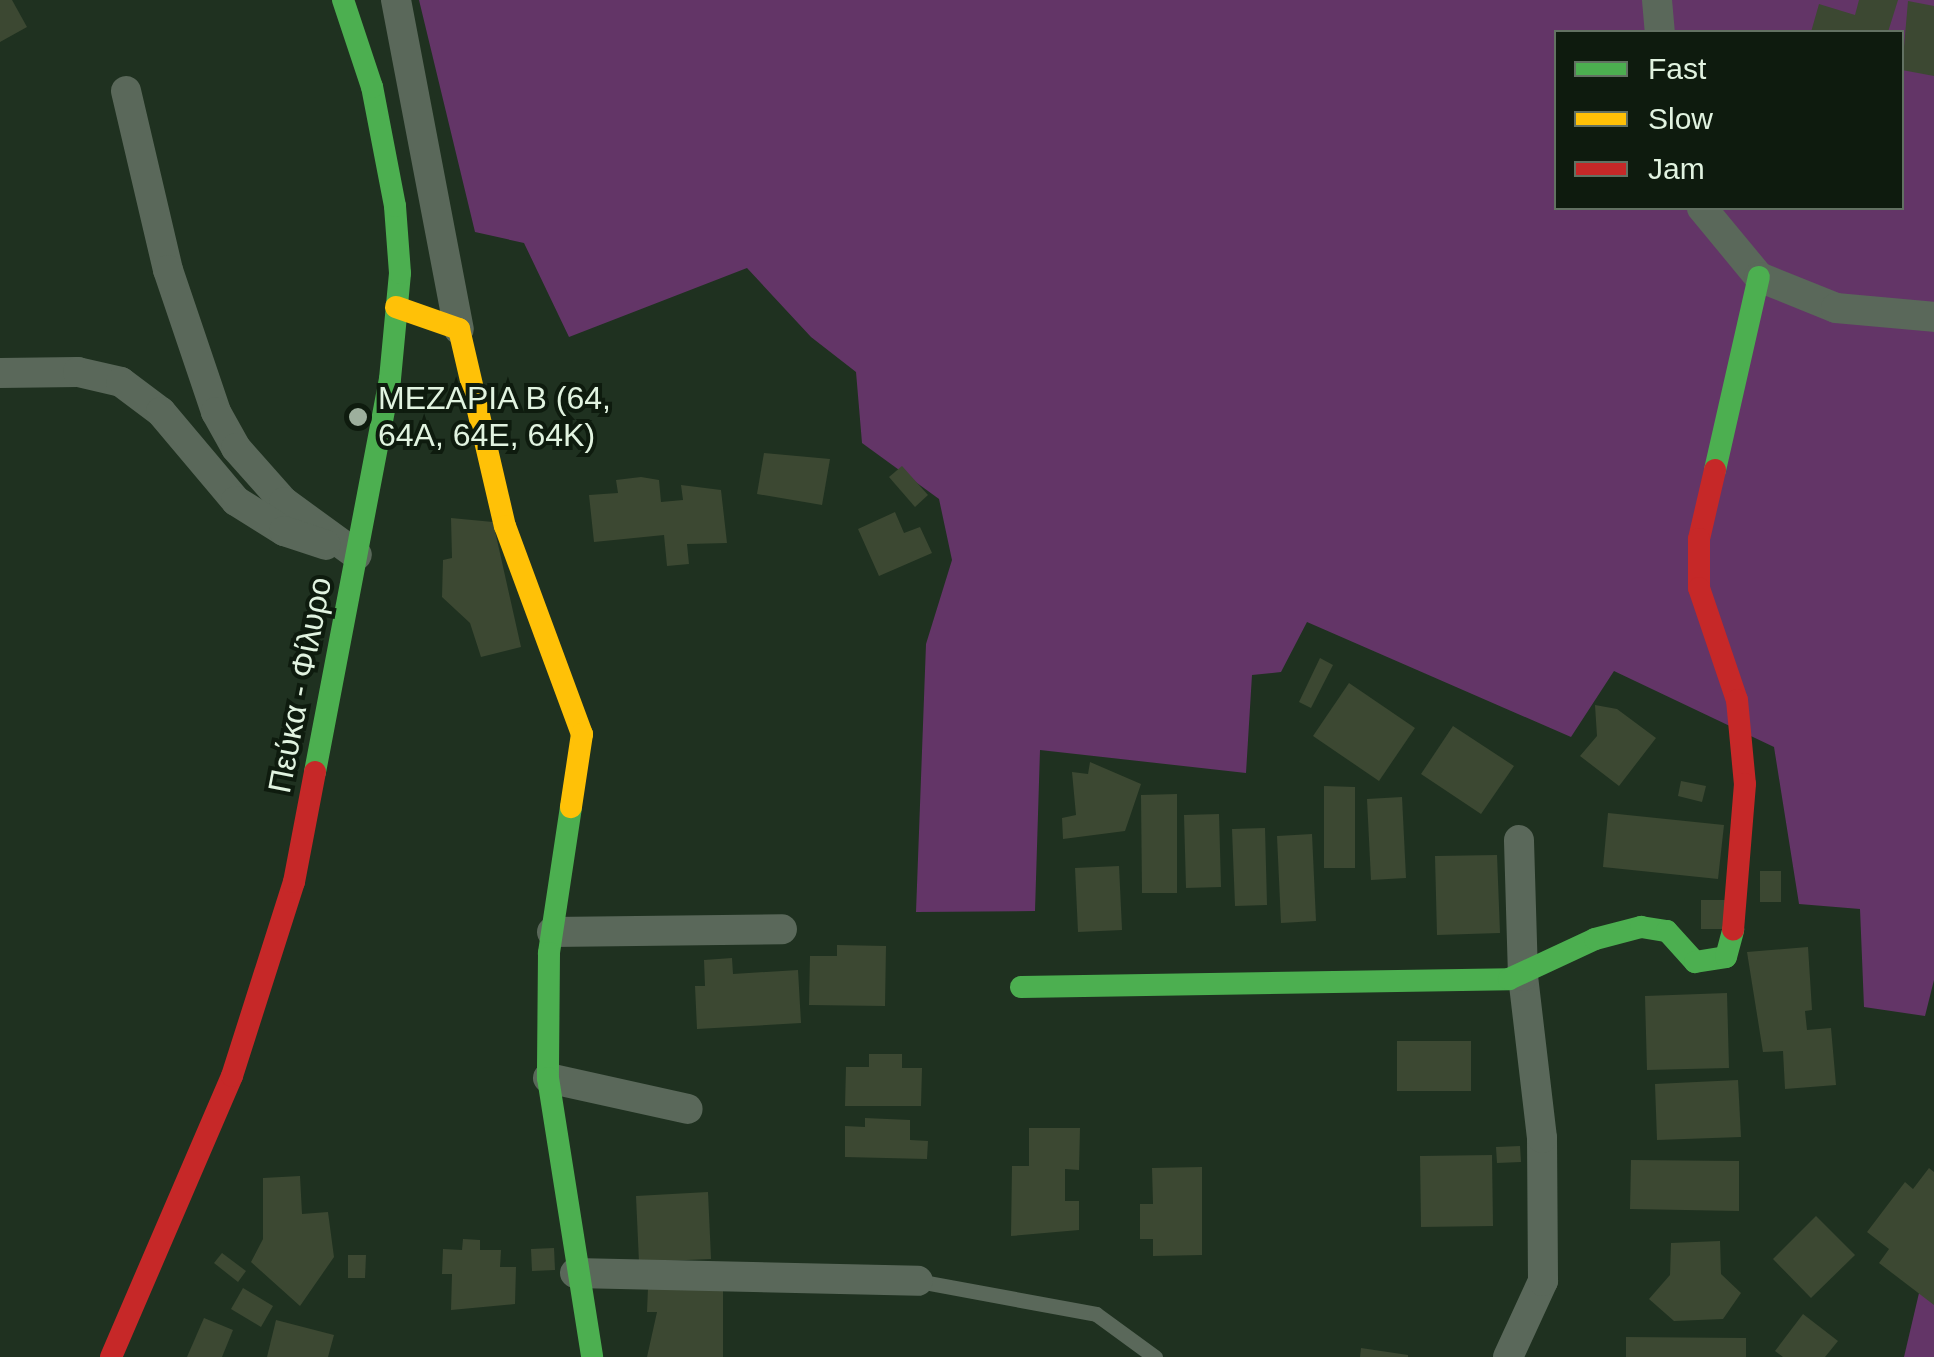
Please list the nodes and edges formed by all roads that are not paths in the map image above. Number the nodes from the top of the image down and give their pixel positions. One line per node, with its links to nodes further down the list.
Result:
1 (343, 0): 8 (street, Πεύκα - Φίλυρο)
2 (396, 0): 10 (street)
3 (1656, 0): 4 (street)
4 (1660, 30)
5 (126, 91): 12 (street)
6 (1704, 210): 7 (street)
7 (1759, 277): 9 (street); 16 (street)
8 (396, 307): 10 (street); 12 (street, Πεύκα - Φίλυρο)
9 (1934, 317)
10 (459, 330): 15 (street)
11 (0, 374): 12 (street)
12 (358, 555): 22 (street, Πεύκα - Φίλυρο)
13 (1519, 840): 16 (street)
14 (782, 930): 15 (street)
15 (552, 932): 18 (street)
16 (1523, 976): 17 (street); 25 (street)
17 (1021, 986)
18 (548, 1078): 19 (street); 20 (street)
19 (688, 1108)
20 (575, 1273): 21 (street); 23 (street)
21 (918, 1281): 24 (lane)
22 (111, 1357)
23 (592, 1357)
24 (1155, 1357)
25 (1508, 1357)

